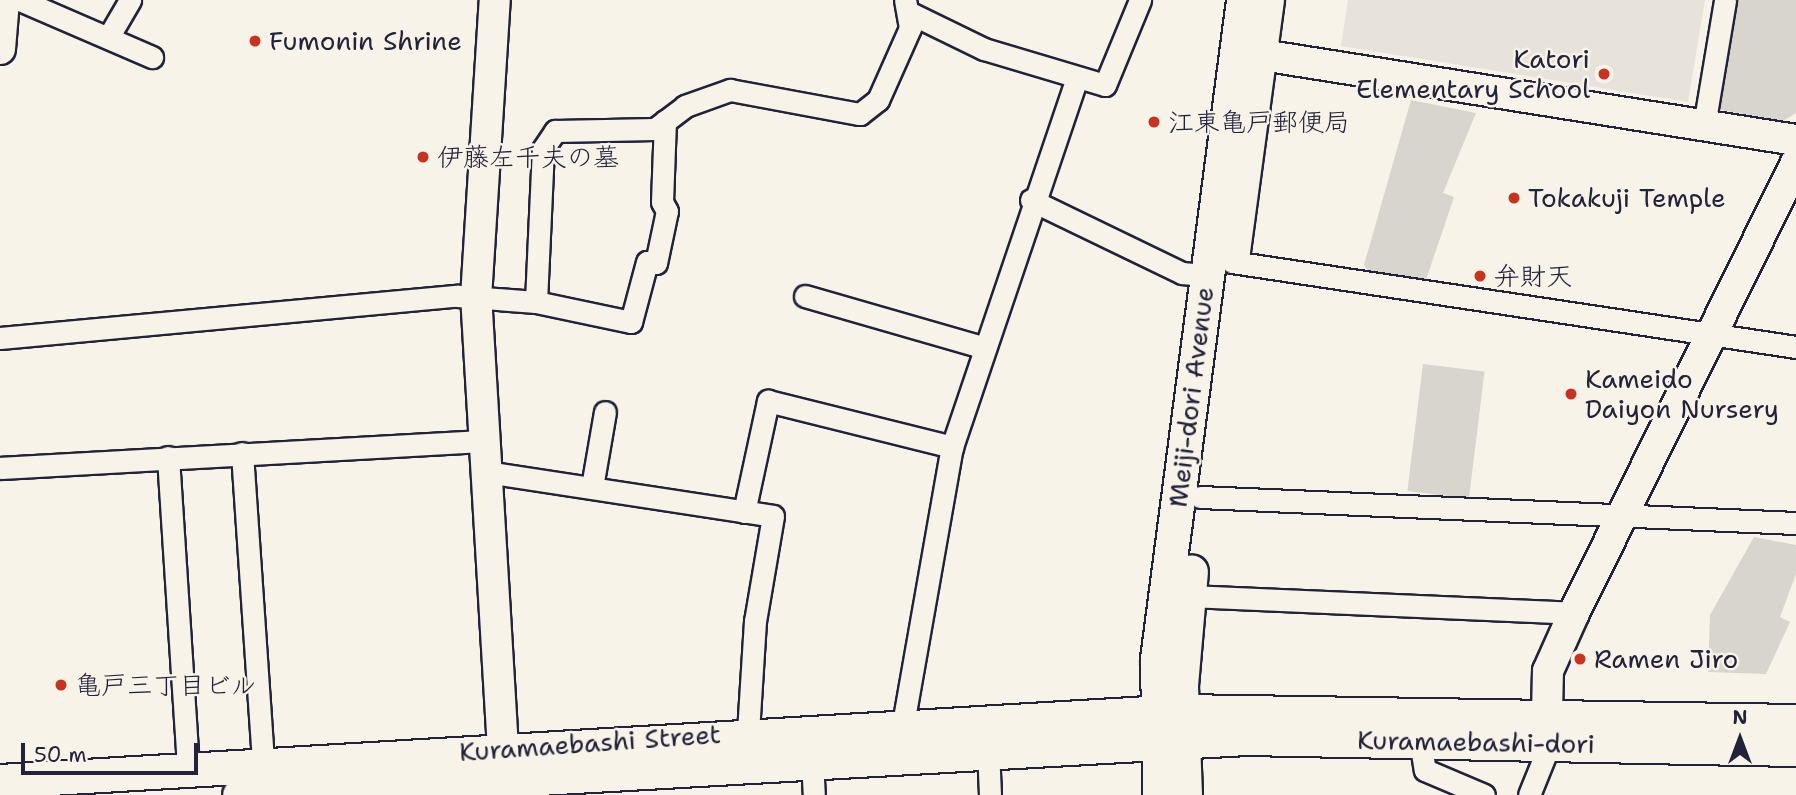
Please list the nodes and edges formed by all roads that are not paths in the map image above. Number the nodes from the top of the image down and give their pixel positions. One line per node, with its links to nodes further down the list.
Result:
1 (4, 0): 11 (street)
2 (20, 0): 10 (street)
3 (130, 0): 10 (street)
4 (495, 0): 22 (street)
5 (1140, 0): 14 (street)
6 (1244, 0): 12 (main road, Meiji-dori Avenue)
7 (1267, 0): 12 (main road, Meiji-dori Avenue)
8 (1725, 0): 16 (street)
9 (906, 6): 14 (street); 15 (street)
10 (109, 36): 13 (street)
11 (0, 49)
12 (1248, 52): 16 (street); 20 (main road, Meiji-dori Avenue)
13 (152, 57)
14 (1077, 78): 19 (street)
15 (666, 121): 23 (street); 23 (street)
16 (1704, 126): 17 (street)
17 (1796, 140)
18 (1796, 163): 24 (street)
19 (1031, 200): 20 (street); 26 (street)
20 (1219, 268): 24 (street); 36 (main road, Meiji-dori Avenue); 44 (main road, Meiji-dori Avenue)
21 (805, 296): 26 (street)
22 (476, 298): 23 (street); 25 (street); 29 (street)
23 (536, 302)
24 (1712, 335): 27 (street); 38 (street)
25 (0, 338)
26 (982, 347): 30 (street)
27 (1796, 347)
28 (605, 412): 35 (street)
29 (485, 441): 31 (street); 34 (street)
30 (952, 447): 37 (street); 43 (street)
31 (242, 453): 32 (street); 52 (street)
32 (168, 457): 33 (street); 53 (street)
33 (0, 468)
34 (486, 472): 35 (street); 49 (street)
35 (592, 487): 37 (street)
36 (1200, 497): 38 (street); 40 (main road, Meiji-dori Avenue)
37 (744, 512): 46 (street)
38 (1623, 515): 39 (street); 41 (street)
39 (1796, 523)
40 (1188, 596): 41 (street); 44 (main road, Meiji-dori Avenue)
41 (1574, 612): 45 (street)
42 (1796, 721): 45 (main road, Kuramaebashi-dori)
43 (903, 724): 44 (main road, Kuramaebashi Street); 46 (main road, Kuramaebashi Street)
44 (1168, 726): 45 (main road, Kuramaebashi-dori); 47 (main road, Kuramaebashi-dori); 48 (main road, Kuramaebashi Street); 60 (main road, Meiji-dori Avenue); 61 (main road, Meiji-dori Avenue)
45 (1549, 729): 47 (main road, Kuramaebashi-dori); 50 (main road, Kuramaebashi-dori); 63 (street)
46 (748, 733): 49 (main road, Kuramaebashi Street)
47 (1420, 740): 62 (street)
48 (988, 748): 51 (main road, Kuramaebashi Street); 59 (street)
49 (503, 749): 52 (main road, Kuramaebashi Street); 56 (street)
50 (1796, 749)
51 (812, 760): 55 (main road, Kuramaebashi Street); 58 (street)
52 (263, 764): 53 (main road, Kuramaebashi Street)
53 (188, 769): 54 (main road, Kuramaebashi Street)
54 (0, 781)
55 (647, 783): 56 (main road, Kuramaebashi Street)
56 (482, 788): 57 (main road, Kuramaebashi Street)
57 (239, 795)
58 (814, 795)
59 (990, 795)
60 (1158, 795)
61 (1185, 795)
62 (1483, 795)
63 (1529, 795)

